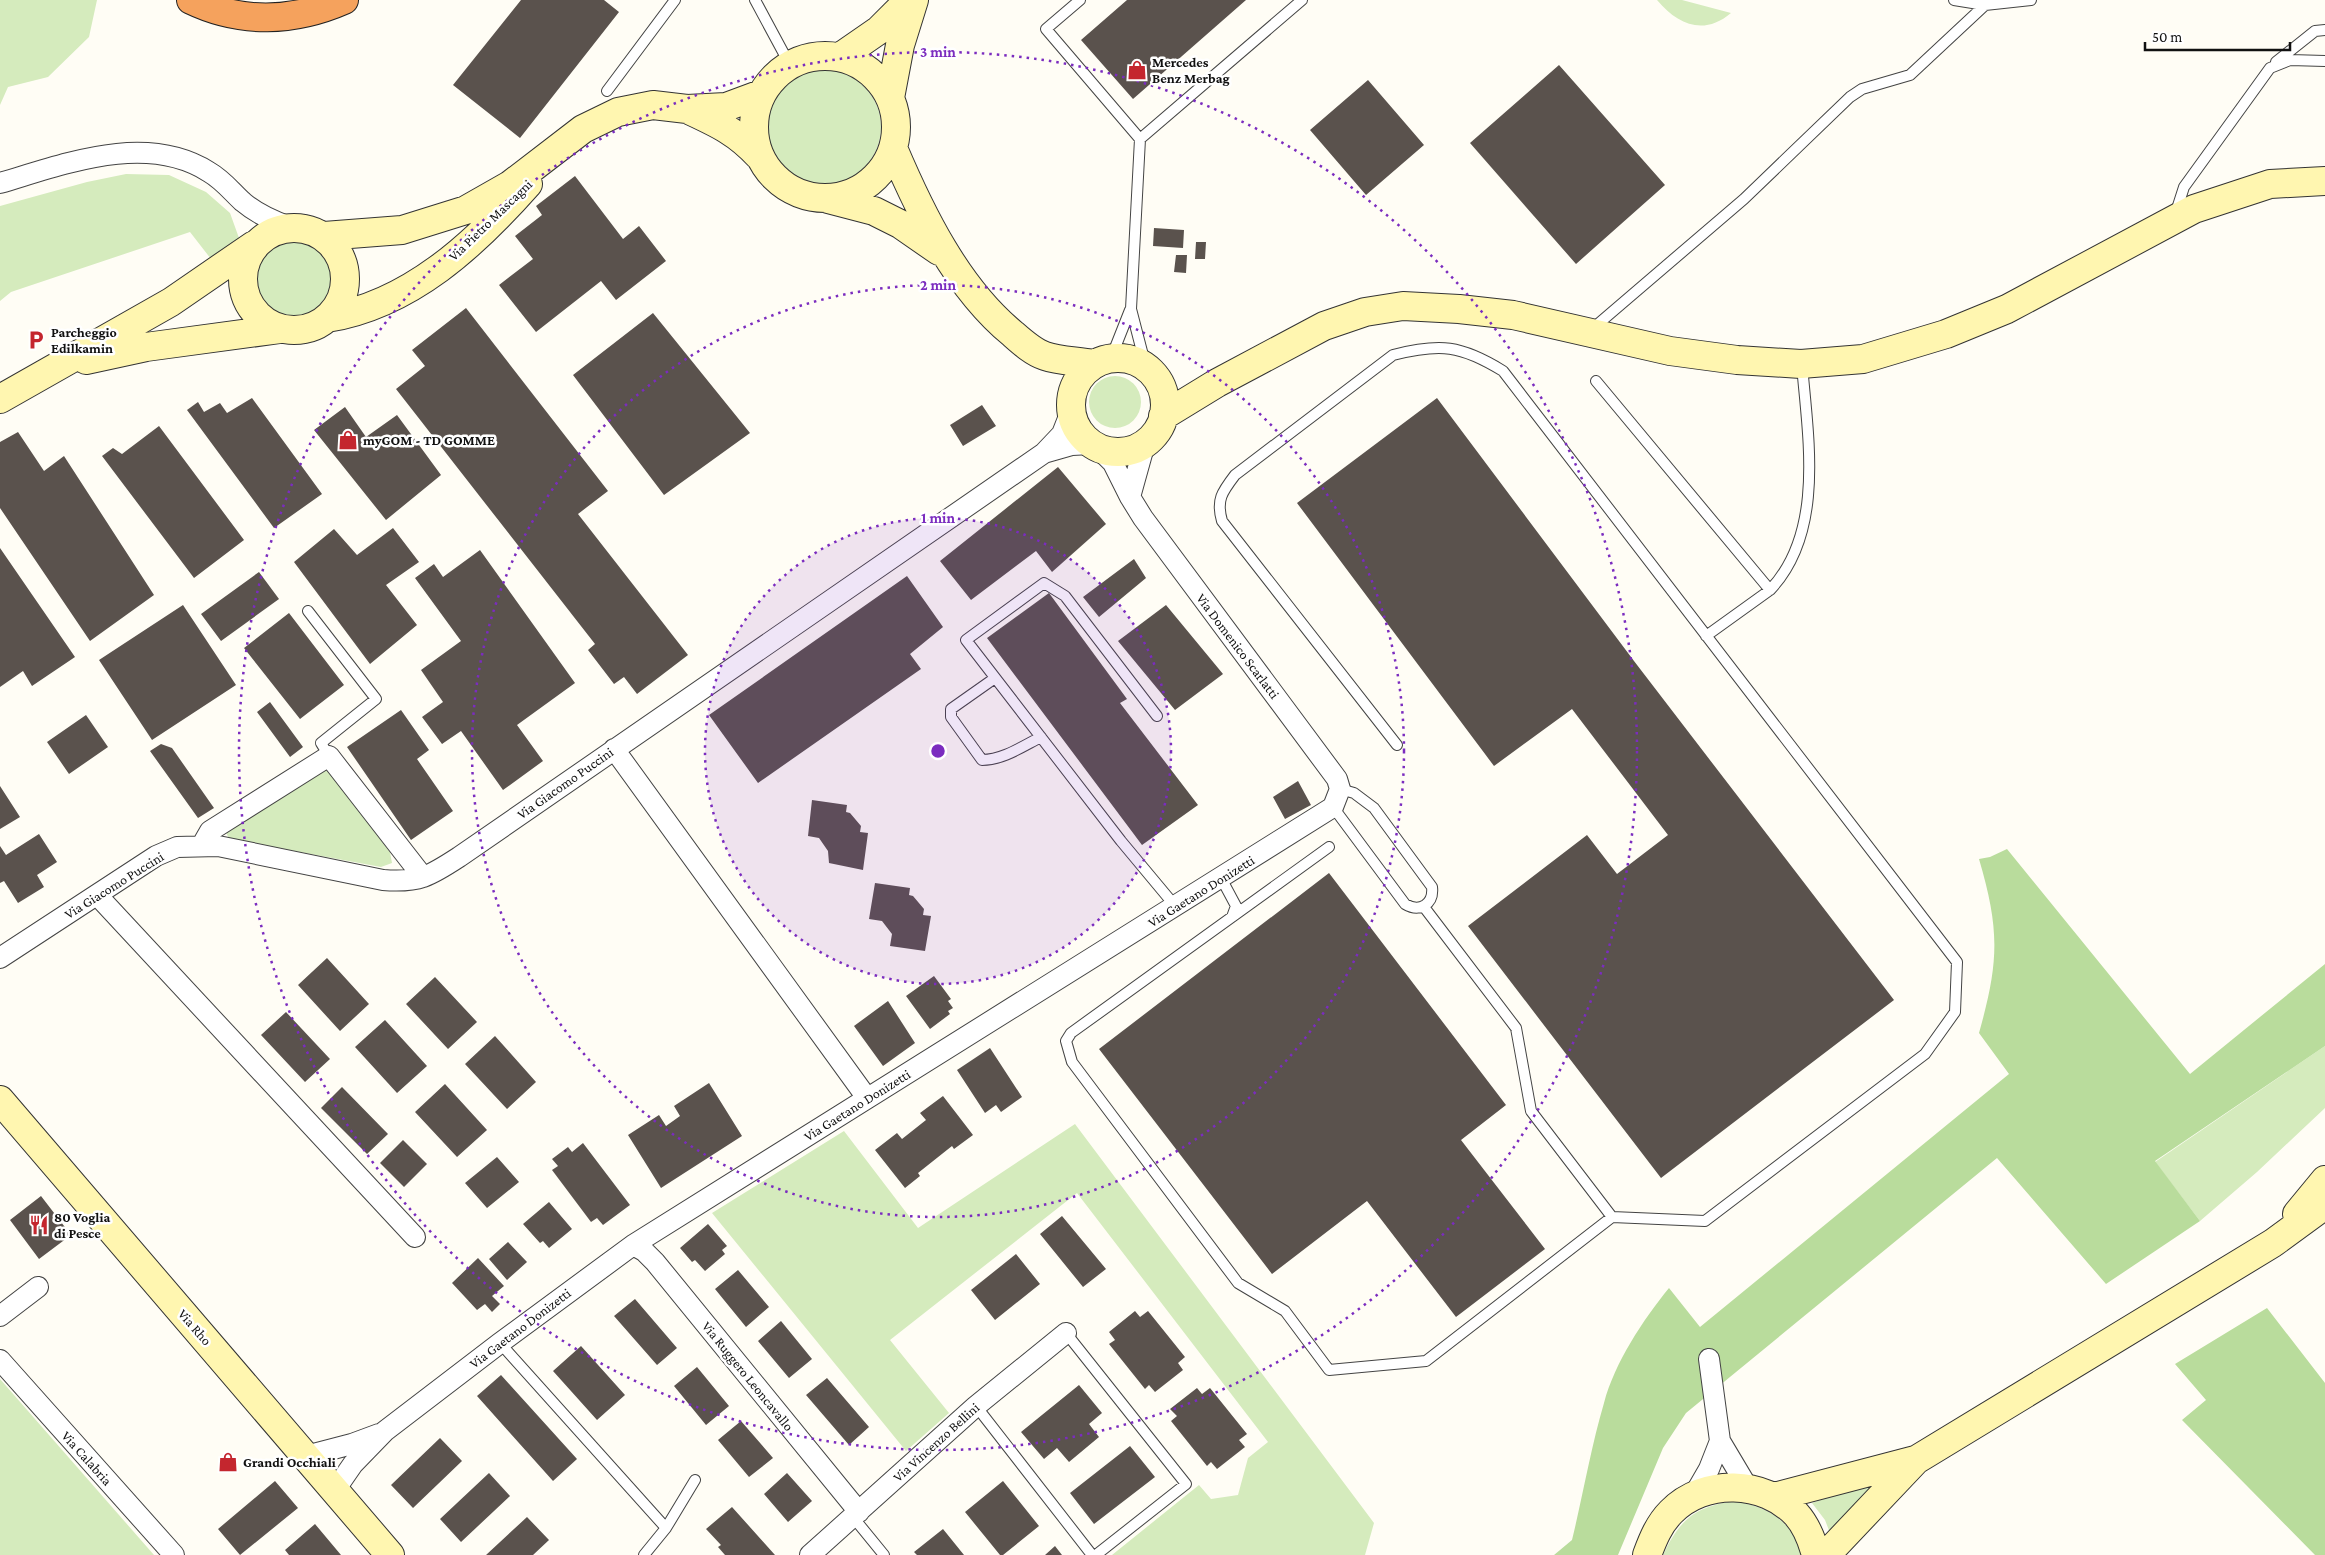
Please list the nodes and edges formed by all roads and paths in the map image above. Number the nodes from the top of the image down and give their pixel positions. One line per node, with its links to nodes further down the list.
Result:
1 (191, 0): 2 (highway)
2 (344, 0)
3 (675, 0): 18 (lane)
4 (755, 0): 16 (lane)
5 (909, 0): 14 (main road)
6 (914, 0): 20 (main road)
7 (1080, 0): 22 (lane)
8 (1302, 0): 22 (lane)
9 (1954, 0): 11 (lane)
10 (2031, 0): 11 (lane)
11 (1984, 5): 40 (lane)
12 (2325, 21): 13 (lane)
13 (2320, 30): 17 (lane)
14 (840, 57): 16 (main road); 20 (main road)
15 (2325, 61): 17 (lane)
16 (790, 65): 19 (main road)
17 (2270, 68): 30 (lane)
18 (606, 91)
19 (761, 94): 21 (main road, Via Pietro Mascagni); 25 (main road)
20 (890, 98): 24 (main road)
21 (687, 109): 23 (main road, Via Pietro Mascagni); 25 (main road, Via Pietro Mascagni)
22 (1140, 139): 37 (lane)
23 (562, 145): 32 (main road, Via Pietro Mascagni); 38 (main road, Via Pietro Mascagni)
24 (893, 148): 28 (main road); 34 (main road)
25 (759, 156): 28 (main road)
26 (2325, 181): 30 (main road)
27 (0, 183): 29 (street)
28 (824, 198): 34 (main road)
29 (244, 202): 31 (street); 33 (street)
30 (2174, 220): 43 (main road)
31 (290, 227): 32 (main road); 33 (main road)
32 (324, 236): 38 (main road)
33 (254, 245): 35 (main road); 39 (main road)
34 (945, 255): 41 (main road)
35 (171, 302): 36 (lane); 44 (main road)
36 (136, 309)
37 (1131, 309): 42 (lane); 45 (lane)
38 (328, 318): 39 (main road)
39 (280, 329): 44 (main road)
40 (1589, 332): 43 (main road); 47 (main road)
41 (1044, 356): 42 (main road); 49 (main road)
42 (1102, 361): 45 (main road); 49 (main road)
43 (1802, 364): 55 (lane)
44 (60, 366): 48 (main road)
45 (1149, 370): 47 (main road); 50 (main road)
46 (1596, 381): 55 (lane)
47 (1218, 383): 50 (main road)
48 (0, 399)
49 (1071, 406): 52 (main road); 53 (street)
50 (1163, 416): 51 (main road)
51 (1145, 443): 52 (main road); 54 (street)
52 (1094, 445): 53 (street, Via Giacomo Puccini); 54 (street, Via Domenico Scarlatti)
53 (1044, 453): 62 (street, Via Giacomo Puccini)
54 (1130, 497): 64 (street, Via Domenico Scarlatti)
55 (1770, 590): 57 (lane)
56 (308, 611): 63 (lane)
57 (1706, 636): 61 (lane); 79 (lane)
58 (995, 678): 59 (lane); 60 (lane); 60 (lane)
59 (1158, 716)
60 (1040, 737): 70 (lane)
61 (1397, 745)
62 (614, 749): 67 (street, Via Giacomo Puccini); 74 (street)
63 (329, 756): 65 (street); 67 (street)
64 (1338, 798): 68 (street, Via Gaetano Donizetti); 71 (lane); 71 (lane)
65 (200, 844): 67 (street, Via Giacomo Puccini); 69 (street, Via Giacomo Puccini)
66 (1329, 848): 72 (lane)
67 (423, 877)
68 (1221, 878): 70 (street, Via Gaetano Donizetti); 72 (lane)
69 (97, 895): 73 (street, Via Giacomo Puccini); 80 (street)
70 (1176, 907): 74 (street, Via Gaetano Donizetti)
71 (1424, 907): 79 (lane)
72 (1232, 917): 79 (lane)
73 (0, 958)
74 (867, 1098): 82 (street, Via Gaetano Donizetti)
75 (0, 1100): 92 (main road, Via Rho)
76 (2325, 1180): 81 (main road)
77 (2325, 1204): 81 (main road)
78 (2325, 1212): 81 (main road)
79 (1612, 1217)
80 (415, 1237)
81 (2273, 1243): 93 (main road)
82 (633, 1245): 86 (street, Via Gaetano Donizetti); 99 (street, Via Ruggero Leoncavallo)
83 (38, 1287): 84 (street)
84 (0, 1316)
85 (1066, 1333): 89 (street, Via Vincenzo Bellini); 106 (lane)
86 (500, 1343): 90 (street, Via Gaetano Donizetti); 100 (lane)
87 (1709, 1359): 91 (street)
88 (0, 1360): 101 (street, Via Calabria)
89 (976, 1406): 99 (street, Via Vincenzo Bellini); 106 (lane)
90 (386, 1431): 92 (street, Via Gaetano Donizetti); 96 (street, Via Gaetano Donizetti)
91 (1720, 1441): 95 (street); 97 (street)
92 (306, 1456): 96 (main road, Via Rho)
93 (1916, 1460): 98 (main road); 109 (main road)
94 (695, 1480): 100 (lane)
95 (1748, 1488): 97 (main road); 98 (main road)
96 (335, 1490): 102 (main road, Via Rho)
97 (1694, 1495): 107 (main road)
98 (1774, 1497): 108 (main road)
99 (856, 1515): 104 (street, Via Vincenzo Bellini); 105 (lane)
100 (666, 1528): 103 (lane)
101 (174, 1555)
102 (390, 1555)
103 (644, 1555)
104 (810, 1555)
105 (884, 1555)
106 (1094, 1555)
107 (1648, 1555)
108 (1816, 1555)
109 (1826, 1555)

